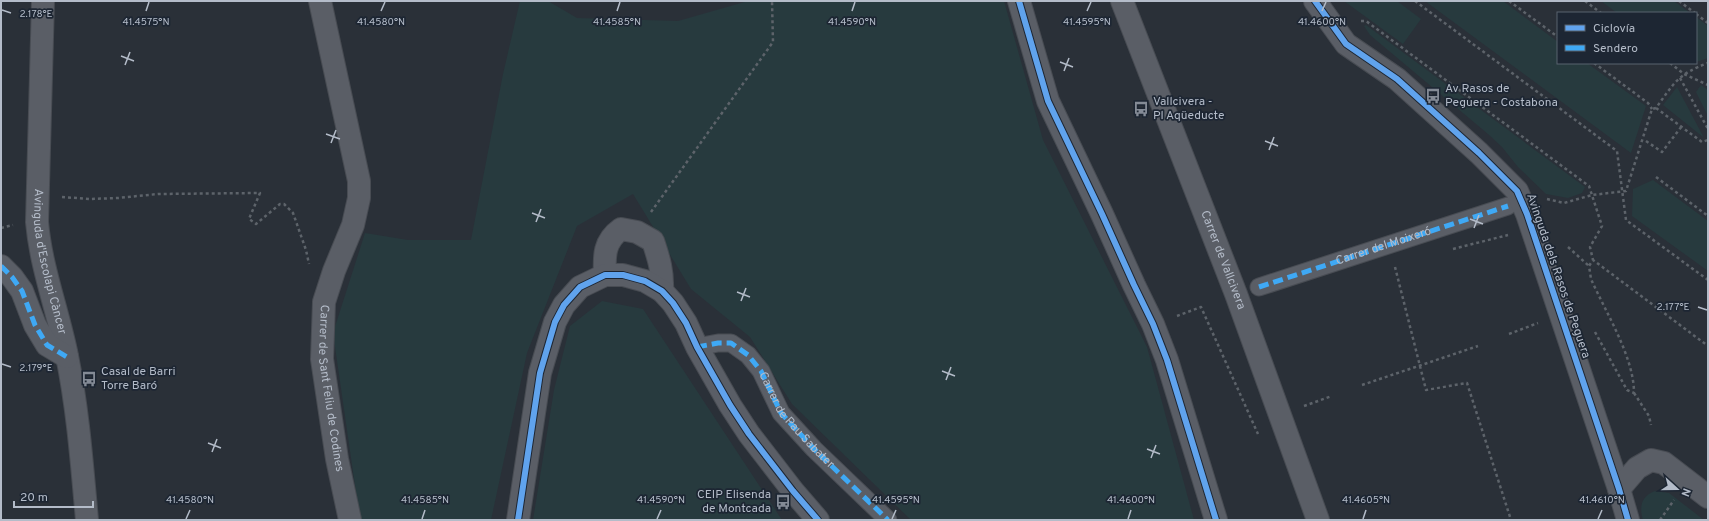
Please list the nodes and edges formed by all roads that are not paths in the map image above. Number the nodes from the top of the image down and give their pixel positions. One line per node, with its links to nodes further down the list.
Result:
1 (43, 1): 12 (street, Avinguda d'Escolapi Càncer)
2 (320, 1): 16 (street, Carrer de Sant Feliu de Codines)
3 (1019, 1): 20 (street)
4 (1122, 1): 21 (street, Carrer de Vallcivera)
5 (1315, 1): 13 (street, Avinguda dels Rasos de Peguera)
6 (1508, 206): 9 (street, Carrer del Moixeró)
7 (1, 266): 12 (street)
8 (605, 274): 10 (street); 10 (street); 17 (street)
9 (1259, 287)
10 (662, 291): 11 (street)
11 (697, 347): 18 (street); 19 (street, Carrer de Pau Sabater)
12 (67, 357): 15 (street, Avinguda d'Escolapi Càncer)
13 (1619, 489): 14 (street); 22 (street, Avinguda dels Rasos de Peguera)
14 (1708, 496)
15 (87, 520)
16 (350, 520)
17 (518, 520)
18 (818, 520)
19 (888, 520)
20 (1216, 520)
21 (1318, 520)
22 (1628, 520)

